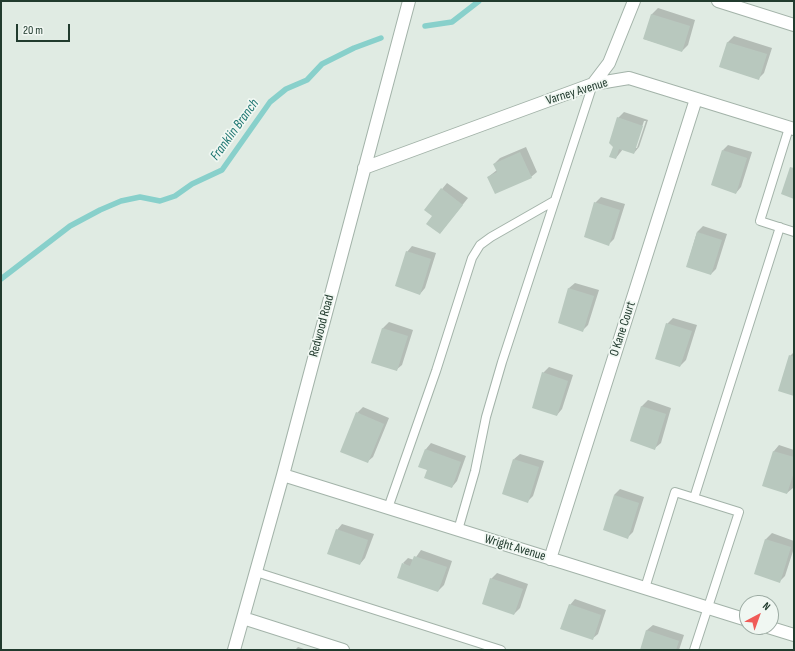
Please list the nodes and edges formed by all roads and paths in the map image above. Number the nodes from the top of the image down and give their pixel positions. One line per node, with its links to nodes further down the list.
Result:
1 (409, 1): 8 (street, Redwood Road)
2 (634, 1): 5 (street)
3 (718, 1): 4 (street)
4 (794, 25)
5 (593, 84): 6 (street, Varney Avenue); 8 (street, Varney Avenue); 9 (lane)
6 (696, 99): 7 (street, Varney Avenue); 16 (street, O Kane Court)
7 (792, 128): 10 (lane)
8 (364, 168): 12 (street, Redwood Road)
9 (554, 201): 14 (lane); 15 (lane)
10 (780, 227): 11 (lane); 13 (lane)
11 (794, 232)
12 (283, 474): 14 (street, Wright Avenue); 17 (street, Redwood Road)
13 (694, 498): 18 (lane); 19 (lane)
14 (388, 508): 15 (street, Wright Avenue)
15 (458, 530): 16 (street, Wright Avenue)
16 (550, 559): 18 (street, Wright Avenue)
17 (256, 572): 20 (street, Redwood Road); 26 (lane)
18 (645, 588): 19 (street, Wright Avenue)
19 (708, 608): 21 (street, Wright Avenue); 27 (lane)
20 (243, 618): 24 (street, Redwood Road); 25 (street)
21 (739, 618)
22 (779, 630): 23 (street)
23 (794, 635)
24 (234, 650)
25 (343, 650)
26 (501, 650)
27 (694, 650)

